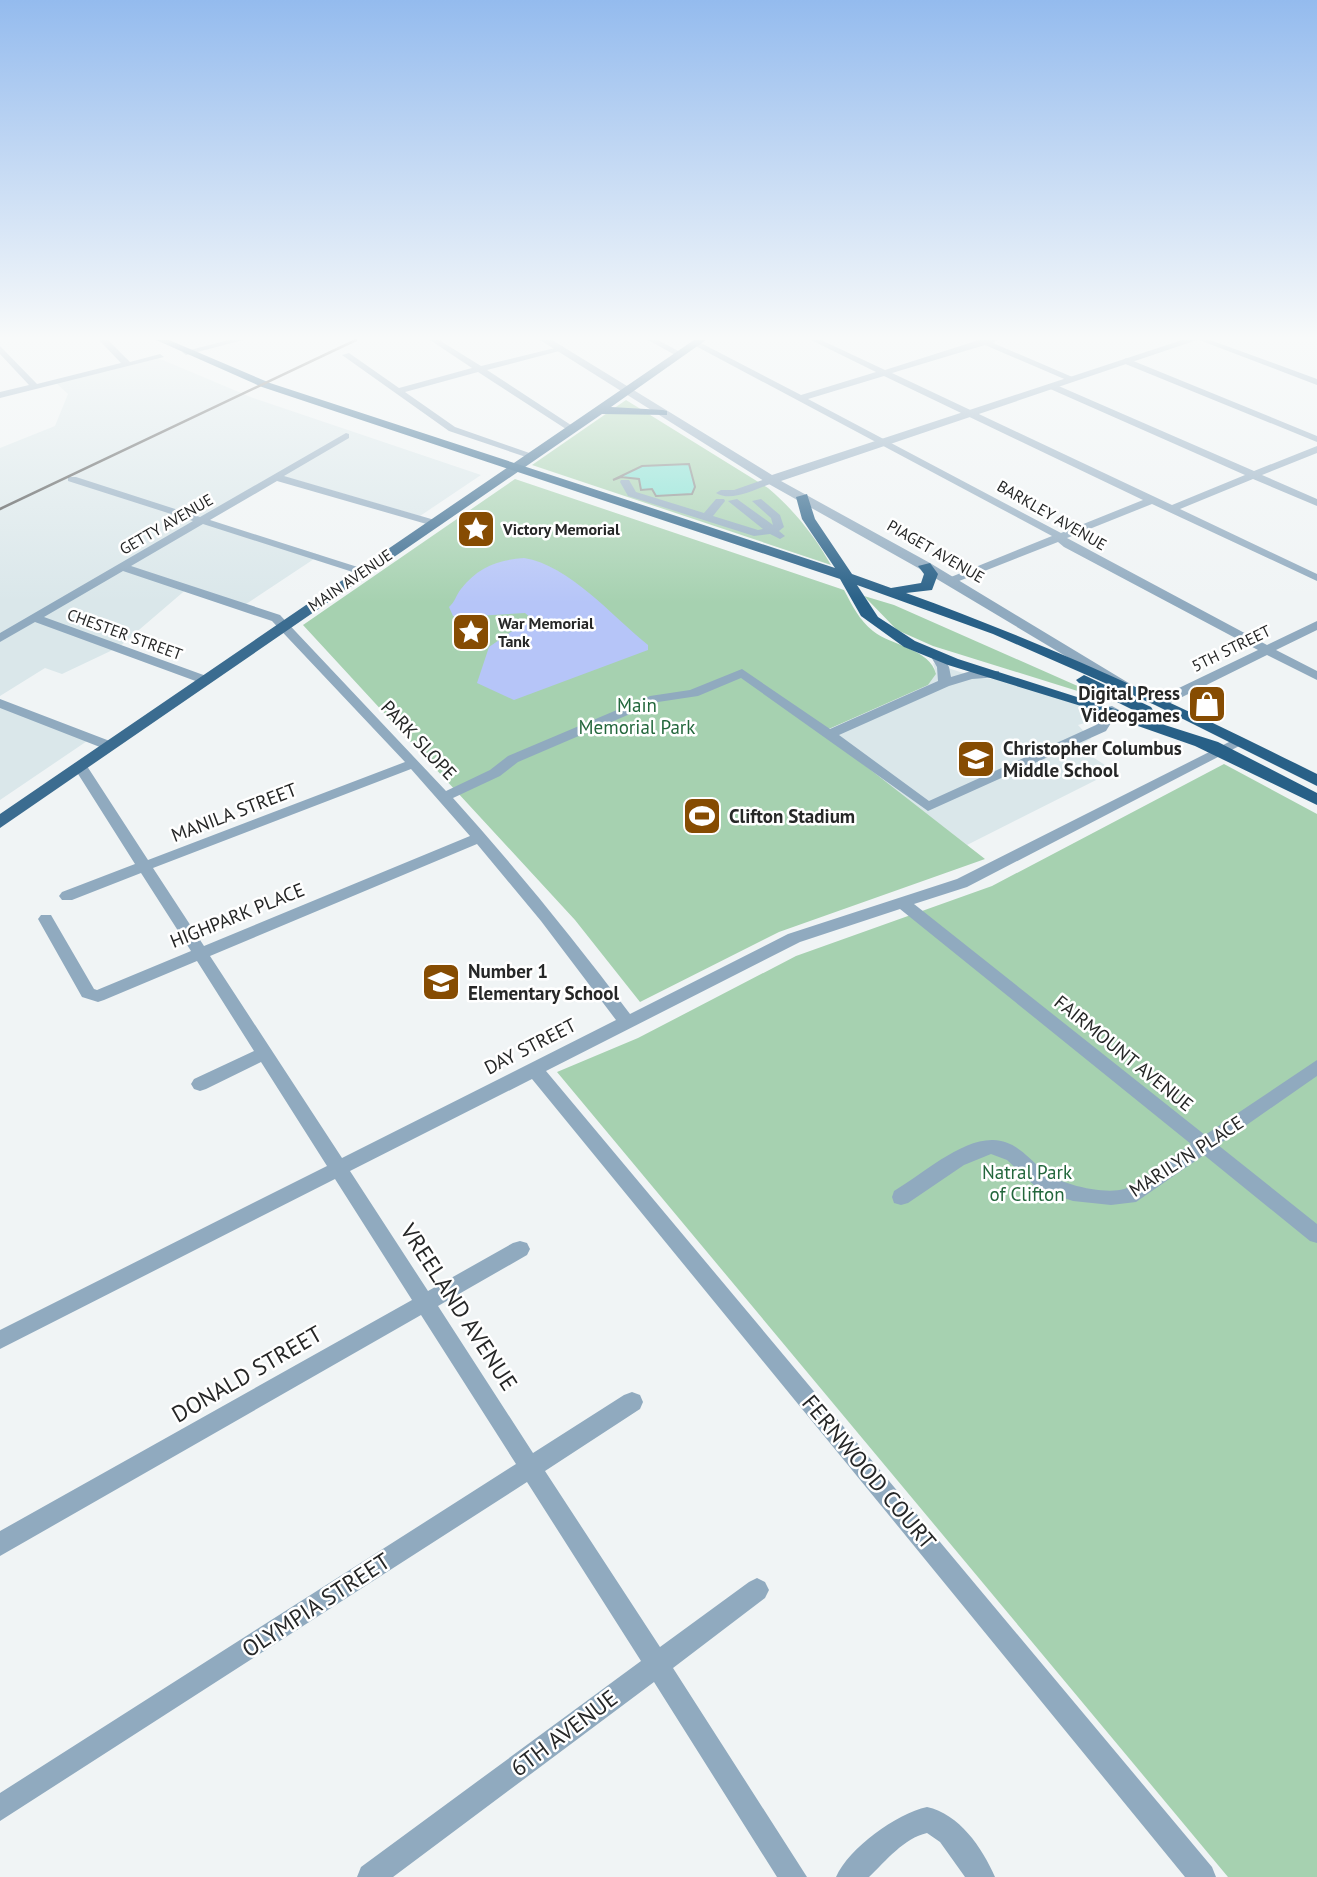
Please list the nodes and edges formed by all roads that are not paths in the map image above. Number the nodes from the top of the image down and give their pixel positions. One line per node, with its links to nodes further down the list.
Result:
1 (393, 428): 36 (highway)
2 (450, 428): 14 (street)
3 (687, 428): 18 (street, PIAGET AVENUE)
4 (857, 428): 12 (street, BARKLEY AVENUE)
5 (926, 428): 12 (street)
6 (1000, 428): 21 (street)
7 (1145, 428): 15 (street)
8 (1289, 428): 11 (street)
9 (572, 429): 14 (main road, MAIN AVENUE)
10 (346, 436): 16 (street, GETTY AVENUE)
11 (1317, 439)
12 (884, 442): 18 (street); 30 (street, BARKLEY AVENUE)
13 (1317, 449): 15 (street)
14 (529, 458): 28 (main road, MAIN AVENUE)
15 (1252, 475): 24 (street); 25 (street)
16 (275, 477): 27 (street, GETTY AVENUE); 28 (street)
17 (72, 479): 27 (street)
18 (771, 480): 20 (street); 23 (street, PIAGET AVENUE)
19 (625, 482): 26 (street)
20 (734, 497): 26 (street); 29 (street)
21 (1152, 500): 25 (street); 30 (street)
22 (757, 501): 29 (street)
23 (801, 501): 32 (street, PIAGET AVENUE); 43 (highway)
24 (1317, 503)
25 (1171, 509): 34 (street)
26 (706, 517): 29 (street)
27 (205, 520): 31 (street, GETTY AVENUE); 33 (street)
28 (434, 523): 33 (main road, MAIN AVENUE)
29 (776, 533)
30 (1059, 537): 35 (street); 42 (street, BARKLEY AVENUE)
31 (123, 566): 38 (street, GETTY AVENUE); 39 (street, PARK SLOPE)
32 (925, 566): 35 (street, PIAGET AVENUE); 37 (highway)
33 (363, 572): 39 (main road, MAIN AVENUE)
34 (1317, 578)
35 (950, 581): 49 (street, PIAGET AVENUE)
36 (864, 586): 37 (highway); 45 (highway)
37 (884, 589): 49 (highway)
38 (34, 618): 41 (street, GETTY AVENUE); 47 (street, CHESTER STREET)
39 (285, 625): 47 (main road, MAIN AVENUE); 57 (street, PARK SLOPE)
40 (1317, 625): 42 (street, 5TH STREET)
41 (0, 638)
42 (1267, 650): 46 (street, BARKLEY AVENUE); 50 (street, 5TH STREET)
43 (936, 655): 44 (highway); 48 (street)
44 (995, 674): 48 (street); 52 (highway)
45 (1070, 674): 50 (highway); 56 (highway)
46 (1317, 676)
47 (205, 680): 55 (main road, MAIN AVENUE)
48 (945, 683): 53 (street)
49 (1124, 685): 50 (highway, PIAGET AVENUE)
50 (1161, 702): 54 (highway, PIAGET AVENUE)
51 (0, 703): 55 (street)
52 (1112, 710): 53 (street); 56 (highway)
53 (829, 734): 60 (street)
54 (1240, 742): 56 (street, DAY STREET); 59 (highway, PIAGET AVENUE)
55 (110, 746): 58 (main road, MAIN AVENUE)
56 (1223, 751): 61 (highway); 66 (street, DAY STREET)
57 (414, 763): 60 (street, PARK SLOPE); 64 (street, MANILA STREET)
58 (80, 766): 62 (main road, MAIN AVENUE); 64 (street, VREELAND AVENUE)
59 (1317, 781)
60 (444, 797): 63 (street, PARK SLOPE)
61 (1317, 800)
62 (0, 822)
63 (481, 837): 68 (street, HIGHPARK PLACE); 69 (street, PARK SLOPE)
64 (146, 866): 65 (street, MANILA STREET); 68 (street, VREELAND AVENUE)
65 (67, 896)
66 (904, 904): 69 (street, DAY STREET); 74 (street, FAIRMOUNT AVENUE)
67 (46, 919): 68 (street, HIGHPARK PLACE)
68 (201, 952): 70 (street, VREELAND AVENUE)
69 (626, 1021): 72 (street, DAY STREET)
70 (265, 1053): 73 (street); 75 (street, VREELAND AVENUE)
71 (1317, 1067): 74 (street, MARILYN PLACE)
72 (533, 1068): 75 (street, DAY STREET); 91 (street, FERNWOOD COURT)
73 (200, 1084)
74 (1206, 1145): 76 (street, MARILYN PLACE); 77 (street, FAIRMOUNT AVENUE)
75 (338, 1166): 79 (street, VREELAND AVENUE); 80 (street, DAY STREET)
76 (901, 1197)
77 (1317, 1235)
78 (520, 1249): 79 (street, DONALD STREET)
79 (425, 1303): 82 (street, VREELAND AVENUE); 83 (street, DONALD STREET)
80 (0, 1340)
81 (632, 1402): 82 (street, OLYMPIA STREET)
82 (530, 1467): 85 (street, VREELAND AVENUE); 86 (street, OLYMPIA STREET)
83 (0, 1544)
84 (757, 1590): 85 (street, 6TH AVENUE)
85 (656, 1664): 87 (street, 6TH AVENUE); 88 (street, VREELAND AVENUE)
86 (0, 1808)
87 (371, 1877)
88 (793, 1877)
89 (850, 1877): 90 (street)
90 (981, 1877)
91 (1202, 1877)

